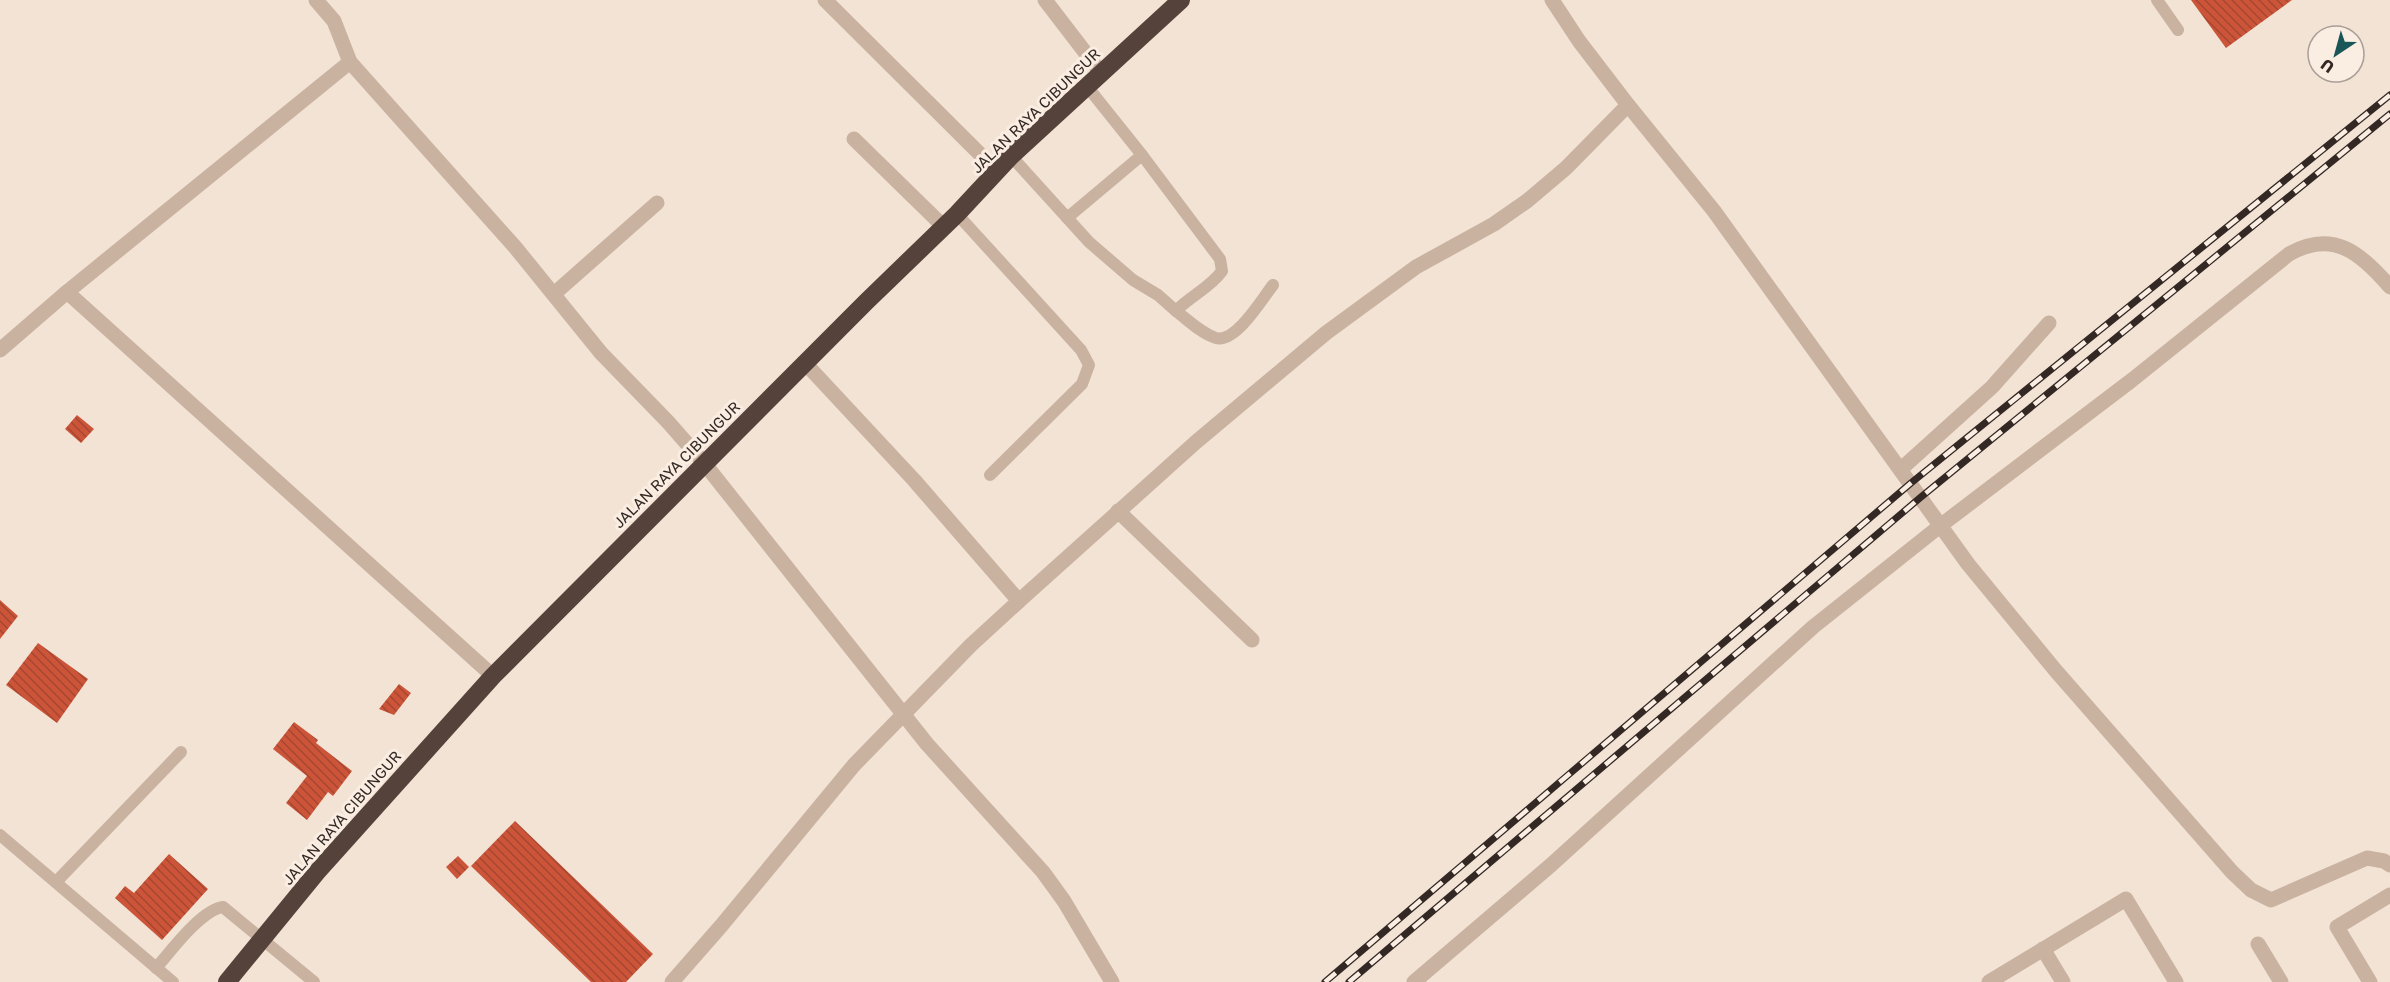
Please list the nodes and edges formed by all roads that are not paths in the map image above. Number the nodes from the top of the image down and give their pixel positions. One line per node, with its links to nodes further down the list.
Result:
1 (316, 0): 8 (street)
2 (825, 0): 15 (street)
3 (1045, 0): 9 (street)
4 (1181, 0): 9 (highway, JALAN RAYA CIBUNGUR)
5 (1552, 0): 11 (street)
6 (2157, 0): 7 (lane)
7 (2178, 30)
8 (350, 62): 22 (street); 23 (street)
9 (1101, 73): 10 (highway, JALAN RAYA CIBUNGUR)
10 (1086, 85): 13 (lane); 14 (highway, JALAN RAYA CIBUNGUR)
11 (1628, 105): 29 (street); 31 (street)
12 (854, 140): 19 (street)
13 (1142, 155): 18 (lane); 24 (lane)
14 (1011, 156): 15 (highway, JALAN RAYA CIBUNGUR); 18 (lane)
15 (997, 171): 17 (highway, JALAN RAYA CIBUNGUR)
16 (657, 202): 23 (street)
17 (957, 214): 19 (highway, JALAN RAYA CIBUNGUR); 30 (lane)
18 (1067, 218): 24 (lane)
19 (944, 227): 27 (highway, JALAN RAYA CIBUNGUR)
20 (1273, 285): 24 (lane)
21 (2390, 287): 32 (street)
22 (67, 292): 26 (street); 35 (street)
23 (555, 293): 28 (street)
24 (1176, 312)
25 (2049, 323): 29 (street)
26 (0, 350)
27 (805, 363): 28 (highway, JALAN RAYA CIBUNGUR); 33 (street)
28 (704, 463): 35 (highway, JALAN RAYA CIBUNGUR); 36 (street)
29 (1901, 469): 32 (street)
30 (990, 475)
31 (1118, 511): 33 (street); 34 (street)
32 (1940, 526): 39 (street); 51 (street)
33 (1019, 600): 36 (street)
34 (1252, 640)
35 (493, 676): 42 (highway, JALAN RAYA CIBUNGUR)
36 (903, 715): 49 (street); 50 (street)
37 (181, 752): 40 (lane)
38 (0, 836): 40 (lane)
39 (2390, 865)
40 (56, 882): 45 (lane)
41 (2390, 896): 56 (street)
42 (261, 938): 45 (lane); 47 (highway, JALAN RAYA CIBUNGUR); 48 (lane)
43 (2258, 944): 55 (street)
44 (2043, 949): 52 (street); 53 (street); 54 (street)
45 (156, 968): 46 (lane)
46 (173, 982)
47 (227, 982)
48 (314, 982)
49 (672, 982)
50 (1112, 982)
51 (1414, 982)
52 (1989, 982)
53 (2063, 982)
54 (2176, 982)
55 (2281, 982)
56 (2370, 982)

